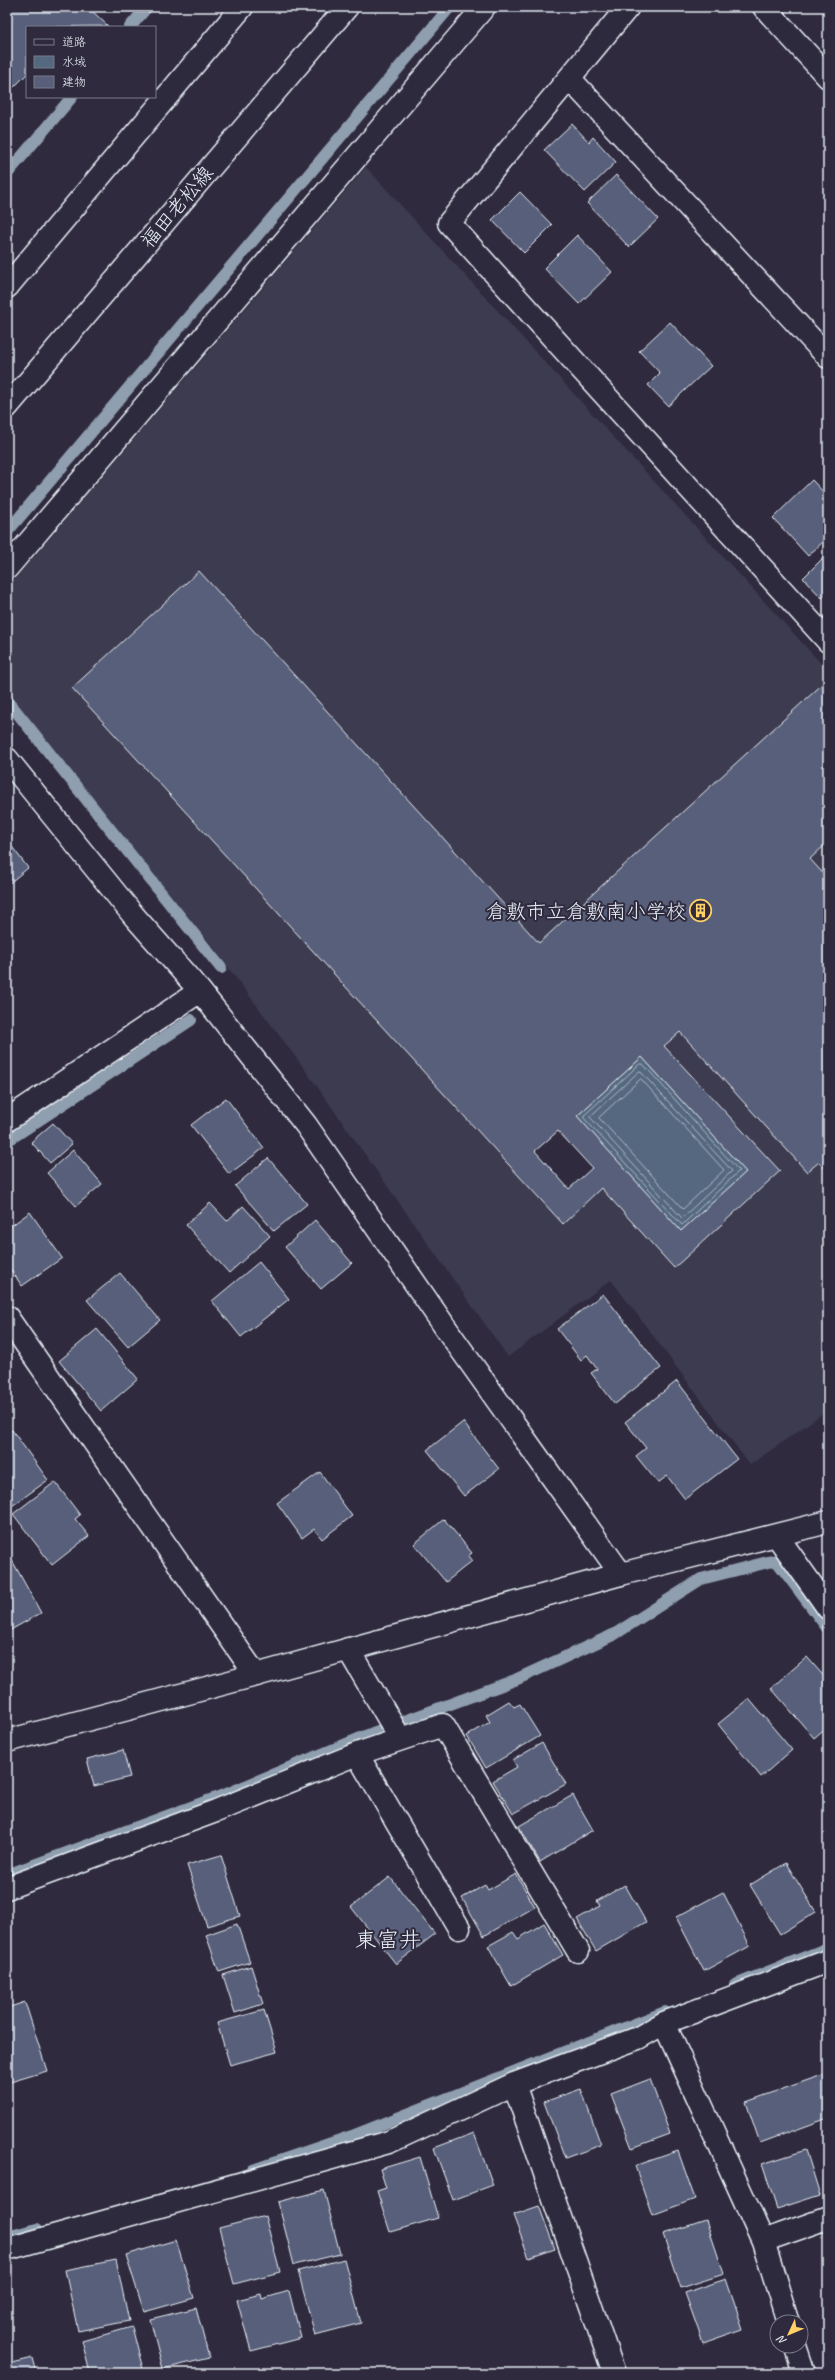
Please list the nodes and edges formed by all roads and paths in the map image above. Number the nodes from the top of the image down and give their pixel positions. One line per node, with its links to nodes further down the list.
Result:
1 (242, 7): 8 (street)
2 (347, 7): 10 (street, 福田老松線)
3 (628, 7): 7 (street)
4 (764, 7): 6 (street)
5 (478, 9): 11 (street)
6 (828, 77)
7 (570, 80): 9 (street); 12 (street)
8 (7, 287)
9 (828, 357)
10 (7, 407)
11 (7, 568)
12 (828, 641)
13 (7, 758): 14 (street)
14 (200, 991): 15 (street); 19 (street)
15 (7, 1120)
16 (7, 1317): 22 (street)
17 (828, 1522): 18 (street)
18 (777, 1536): 19 (street); 20 (street)
19 (621, 1574): 21 (street)
20 (828, 1608)
21 (348, 1650): 22 (street); 23 (street)
22 (256, 1675): 24 (street)
23 (394, 1728): 25 (street); 28 (street)
24 (7, 1741)
25 (356, 1754): 26 (street); 27 (street)
26 (7, 1888)
27 (459, 1928)
28 (578, 1951)
29 (828, 1961): 30 (street)
30 (664, 2023): 31 (street); 33 (street)
31 (514, 2084): 34 (street); 37 (street)
32 (828, 2218): 33 (street)
33 (762, 2241): 35 (street)
34 (7, 2249)
35 (785, 2314)
36 (798, 2354): 38 (street)
37 (614, 2373)
38 (804, 2373)

